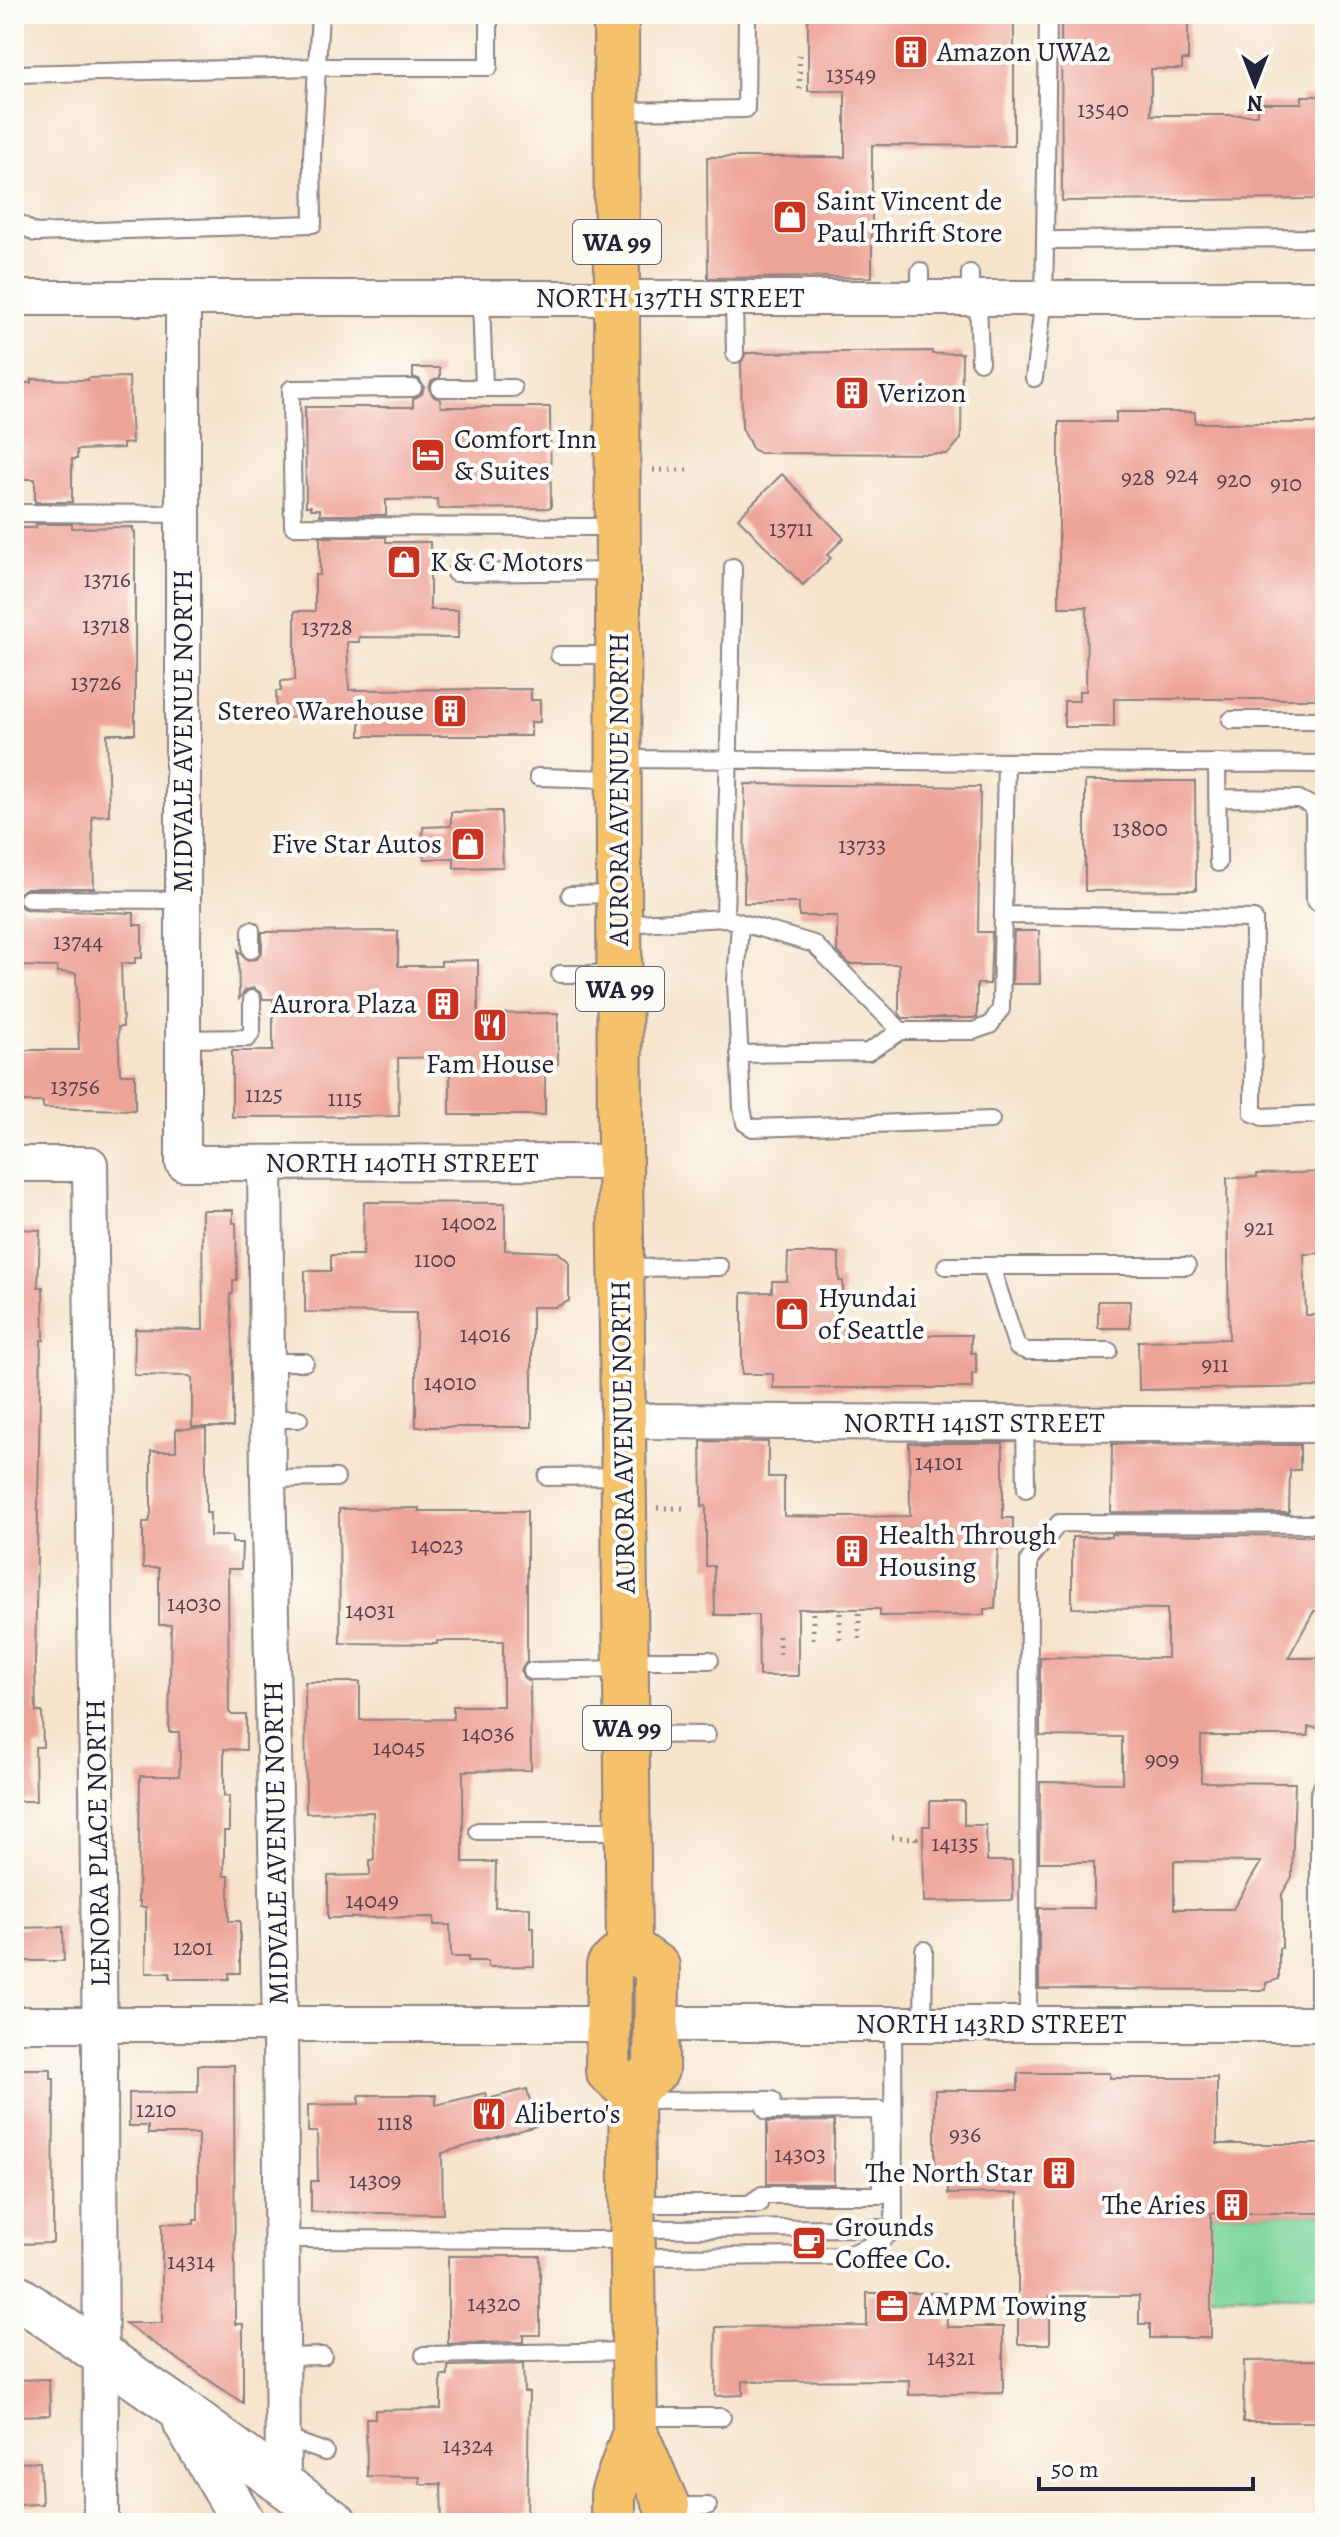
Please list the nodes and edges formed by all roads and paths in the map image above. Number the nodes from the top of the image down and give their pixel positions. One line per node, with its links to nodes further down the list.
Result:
1 (320, 14): 7 (lane)
2 (489, 14): 7 (lane)
3 (616, 14): 10 (highway, AURORA AVENUE NORTH / WA 99)
4 (747, 14): 10 (lane)
5 (1048, 14): 13 (lane)
6 (799, 55): 9 (path)
7 (316, 67): 8 (lane); 11 (lane)
8 (14, 74)
9 (800, 89)
10 (616, 111): 18 (highway, AURORA AVENUE NORTH / WA 99)
11 (14, 220)
12 (1325, 238): 13 (lane)
13 (1045, 243): 20 (lane)
14 (973, 290): 19 (street, NORTH 137TH STREET); 20 (street, NORTH 137TH STREET); 23 (lane)
15 (14, 298): 16 (street, NORTH 137TH STREET)
16 (183, 298): 17 (street, NORTH 137TH STREET); 30 (street, MIDVALE AVENUE NORTH)
17 (481, 298): 18 (street, NORTH 137TH STREET); 27 (lane)
18 (617, 298): 19 (street, NORTH 137TH STREET); 31 (highway, AURORA AVENUE NORTH / WA 99)
19 (734, 298): 22 (lane)
20 (1044, 298): 21 (street, NORTH 137TH STREET); 24 (lane)
21 (1325, 298)
22 (735, 354)
23 (980, 362)
24 (1034, 378)
25 (413, 388): 31 (lane)
26 (440, 388): 27 (lane)
27 (484, 388): 28 (lane)
28 (513, 388)
29 (14, 513): 30 (lane)
30 (183, 514): 49 (street, MIDVALE AVENUE NORTH)
31 (619, 527): 33 (highway, AURORA AVENUE NORTH / WA 99)
32 (733, 567): 39 (lane)
33 (618, 571): 34 (lane); 36 (highway, AURORA AVENUE NORTH / WA 99)
34 (455, 573)
35 (559, 655): 36 (lane)
36 (619, 655): 43 (highway, AURORA AVENUE NORTH / WA 99)
37 (1231, 720): 38 (lane)
38 (1325, 720)
39 (730, 760): 40 (lane); 43 (lane); 53 (lane)
40 (1006, 762): 41 (lane); 52 (lane)
41 (1217, 763): 42 (lane); 45 (lane)
42 (1325, 764)
43 (619, 769): 44 (lane); 51 (highway, AURORA AVENUE NORTH / WA 99)
44 (538, 777)
45 (1217, 798): 46 (lane); 50 (lane)
46 (1218, 863)
47 (570, 895): 51 (lane)
48 (28, 899): 49 (lane)
49 (183, 900): 60 (street, MIDVALE AVENUE NORTH)
50 (1325, 908)
51 (620, 909): 53 (lane); 57 (highway, AURORA AVENUE NORTH / WA 99)
52 (1003, 915): 59 (lane); 62 (lane)
53 (732, 920): 59 (lane); 61 (lane)
54 (251, 930): 55 (lane)
55 (251, 950)
56 (560, 974): 57 (lane)
57 (620, 974): 64 (highway, AURORA AVENUE NORTH / WA 99)
58 (252, 999): 60 (lane)
59 (901, 1031): 61 (lane)
60 (183, 1039): 65 (street, MIDVALE AVENUE NORTH)
61 (739, 1054): 63 (lane)
62 (1325, 1114)
63 (991, 1120)
64 (620, 1162): 66 (street, NORTH 140TH STREET); 72 (highway, AURORA AVENUE NORTH / WA 99)
65 (183, 1163): 66 (street, NORTH 140TH STREET)
66 (265, 1163): 74 (street, MIDVALE AVENUE NORTH)
67 (14, 1164): 107 (street, LENORA PLACE NORTH)
68 (946, 1266): 69 (lane)
69 (991, 1266): 70 (lane); 73 (lane)
70 (1187, 1266)
71 (720, 1267): 72 (lane)
72 (621, 1268): 76 (highway, AURORA AVENUE NORTH / WA 99)
73 (1109, 1351)
74 (267, 1362): 75 (lane); 82 (street, MIDVALE AVENUE NORTH)
75 (305, 1362)
76 (623, 1421): 77 (street, NORTH 141ST STREET); 79 (highway, AURORA AVENUE NORTH / WA 99)
77 (1025, 1423): 78 (street, NORTH 141ST STREET); 83 (lane)
78 (1325, 1425)
79 (624, 1476): 80 (lane); 94 (highway, AURORA AVENUE NORTH / WA 99)
80 (547, 1477)
81 (336, 1478): 82 (lane)
82 (268, 1479): 112 (street, MIDVALE AVENUE NORTH)
83 (1026, 1489)
84 (1325, 1524): 110 (lane)
85 (813, 1613): 89 (path)
86 (840, 1613): 90 (path)
87 (859, 1613): 91 (path)
88 (779, 1636): 93 (path)
89 (813, 1642)
90 (840, 1642)
91 (859, 1642)
92 (710, 1660): 94 (lane)
93 (780, 1660)
94 (626, 1664): 95 (lane); 96 (highway, AURORA AVENUE NORTH / WA 99)
95 (532, 1671)
96 (627, 1734): 97 (lane); 100 (highway, AURORA AVENUE NORTH / WA 99)
97 (707, 1735)
98 (1325, 1780): 111 (lane)
99 (478, 1831): 100 (lane)
100 (628, 1831): 103 (highway, AURORA AVENUE NORTH / WA 99)
101 (892, 1837): 102 (path)
102 (916, 1843)
103 (629, 1947): 108 (highway); 109 (highway)
104 (924, 1950): 105 (lane)
105 (908, 2023): 109 (street, NORTH 143RD STREET); 110 (street, NORTH 143RD STREET); 115 (lane)
106 (14, 2024): 107 (street)
107 (100, 2024): 112 (street); 125 (street, LENORA PLACE NORTH)
108 (608, 2024): 112 (street); 113 (highway)
109 (657, 2024): 113 (highway)
110 (1028, 2024): 111 (street, NORTH 143RD STREET)
111 (1322, 2024)
112 (280, 2025): 121 (street, MIDVALE AVENUE NORTH)
113 (631, 2096): 114 (lane); 120 (highway)
114 (761, 2100): 115 (lane); 117 (lane)
115 (893, 2100): 116 (lane)
116 (894, 2203): 117 (lane); 118 (lane)
117 (749, 2204): 120 (lane)
118 (892, 2228): 119 (lane); 122 (lane)
119 (715, 2229): 120 (lane); 122 (lane)
120 (633, 2232): 121 (lane); 122 (lane); 124 (highway)
121 (280, 2239): 128 (street, MIDVALE AVENUE NORTH)
122 (715, 2257)
123 (14, 2294): 125 (street)
124 (634, 2351): 126 (lane); 131 (highway)
125 (99, 2354): 129 (street); 136 (street, LENORA PLACE NORTH)
126 (424, 2355)
127 (323, 2356): 128 (lane)
128 (282, 2357): 132 (street, MIDVALE AVENUE NORTH)
129 (174, 2405): 134 (street); 137 (street)
130 (722, 2417): 131 (lane)
131 (635, 2425): 135 (highway); 139 (highway)
132 (283, 2437): 133 (lane); 134 (street, MIDVALE AVENUE NORTH)
133 (325, 2452)
134 (284, 2504): 138 (street)
135 (681, 2512)
136 (101, 2523)
137 (244, 2523)
138 (336, 2523)
139 (613, 2523)

